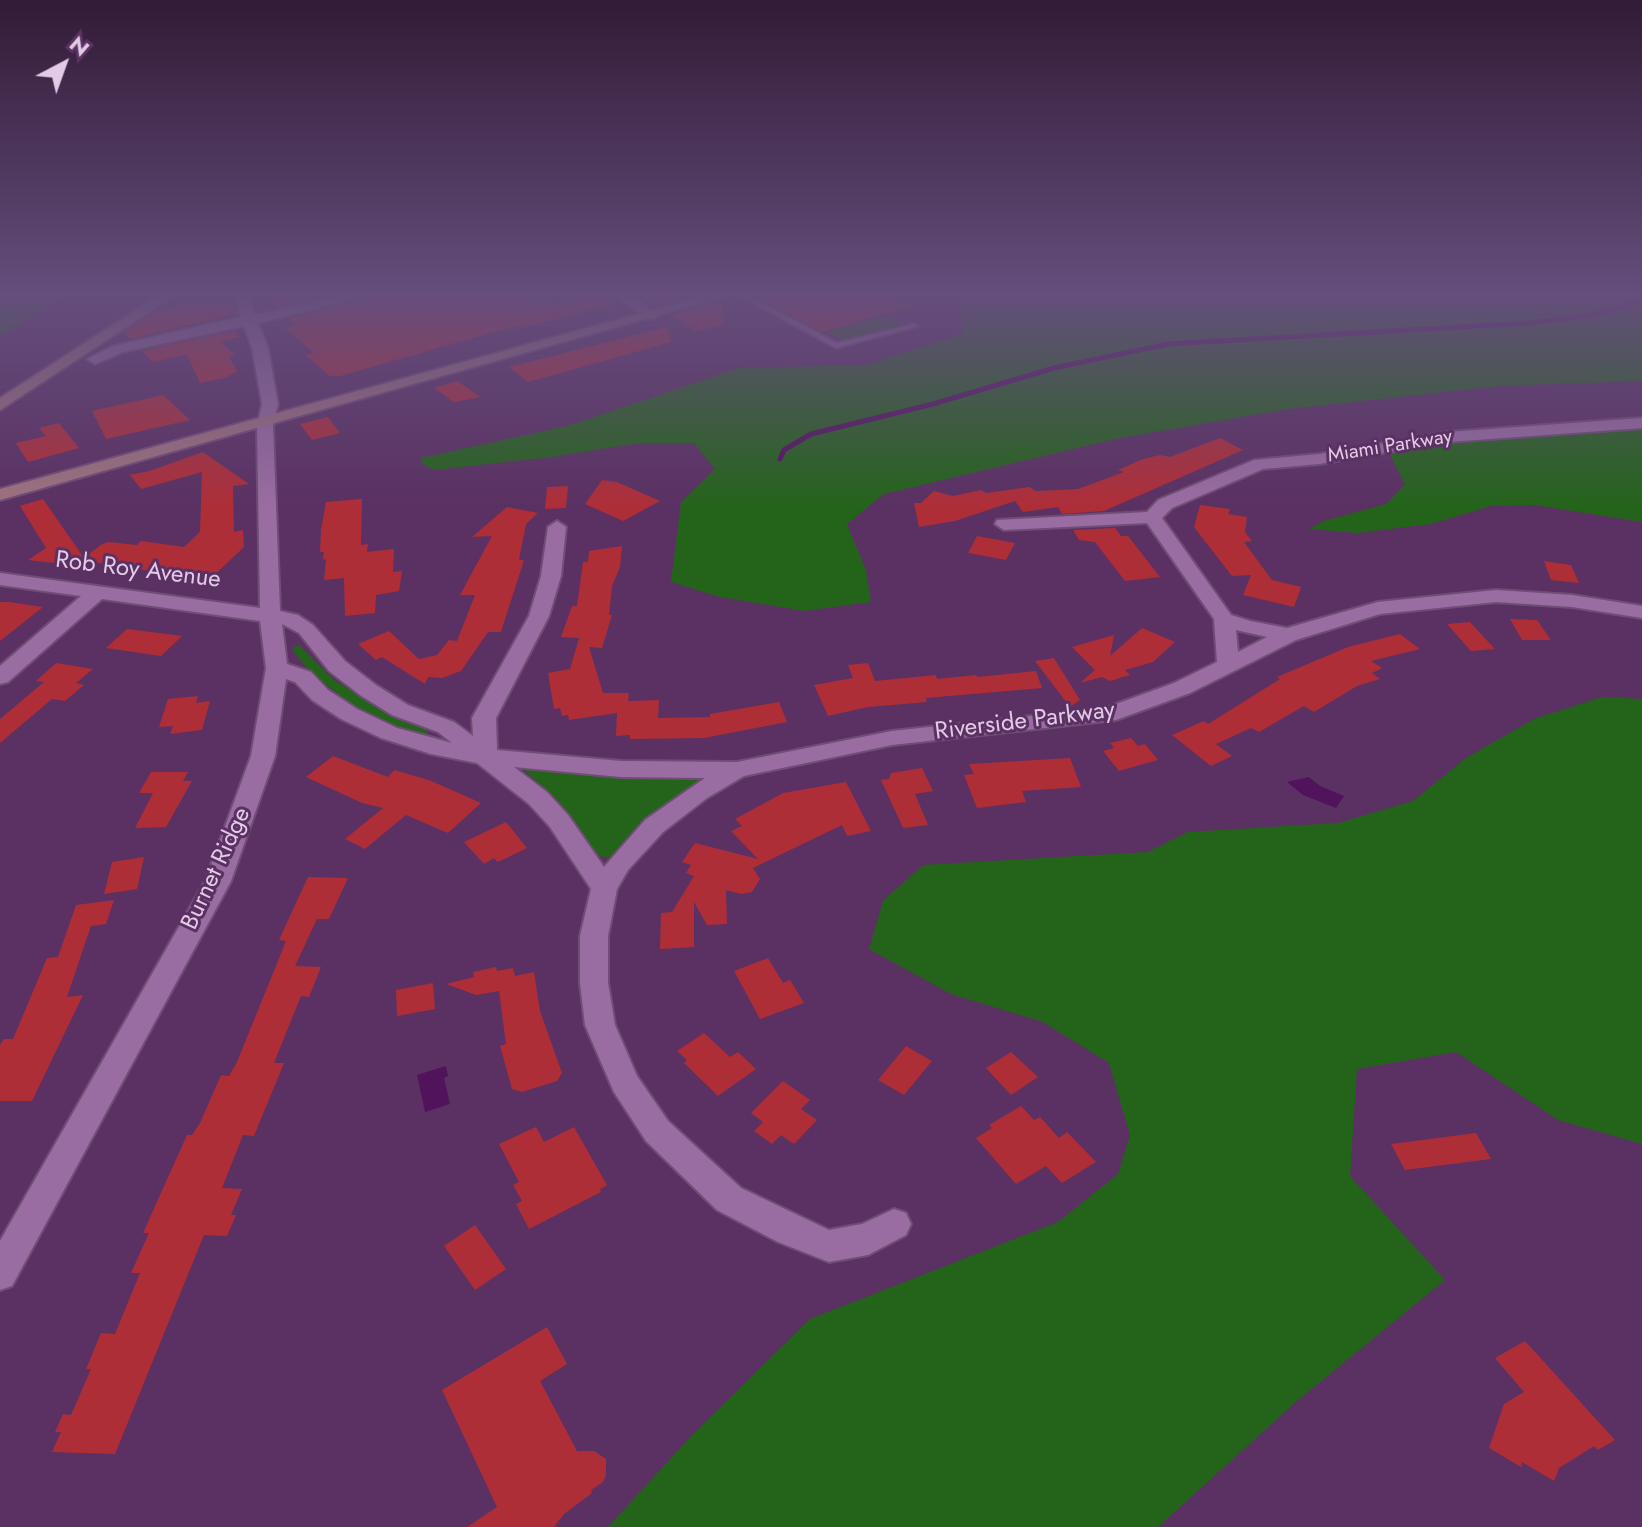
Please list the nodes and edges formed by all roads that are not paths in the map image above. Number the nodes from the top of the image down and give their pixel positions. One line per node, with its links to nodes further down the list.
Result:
1 (59, 366): 4 (street)
2 (262, 366): 5 (street, Burnet Ridge)
3 (447, 366): 5 (street)
4 (0, 405)
5 (267, 415): 7 (street); 8 (street); 15 (street, Burnet Ridge)
6 (1642, 423): 9 (street, Miami Parkway)
7 (0, 484)
8 (0, 495)
9 (1152, 517): 10 (street); 16 (street)
10 (1004, 524)
11 (557, 527): 21 (street)
12 (0, 579): 13 (street, Rob Roy Avenue)
13 (98, 592): 15 (street, Rob Roy Avenue); 20 (street)
14 (1642, 612): 17 (street, Riverside Parkway)
15 (270, 615): 19 (street, Burnet Ridge); 21 (street)
16 (1224, 619): 17 (street); 18 (street)
17 (1288, 635): 18 (street, Riverside Parkway)
18 (1228, 663): 22 (street, Riverside Parkway)
19 (277, 668): 21 (street, Riverside Parkway); 25 (street, Burnet Ridge)
20 (0, 677)
21 (485, 757): 22 (street, Riverside Parkway); 23 (street)
22 (737, 770): 23 (street)
23 (604, 888): 24 (street)
24 (894, 1224)
25 (0, 1274)

